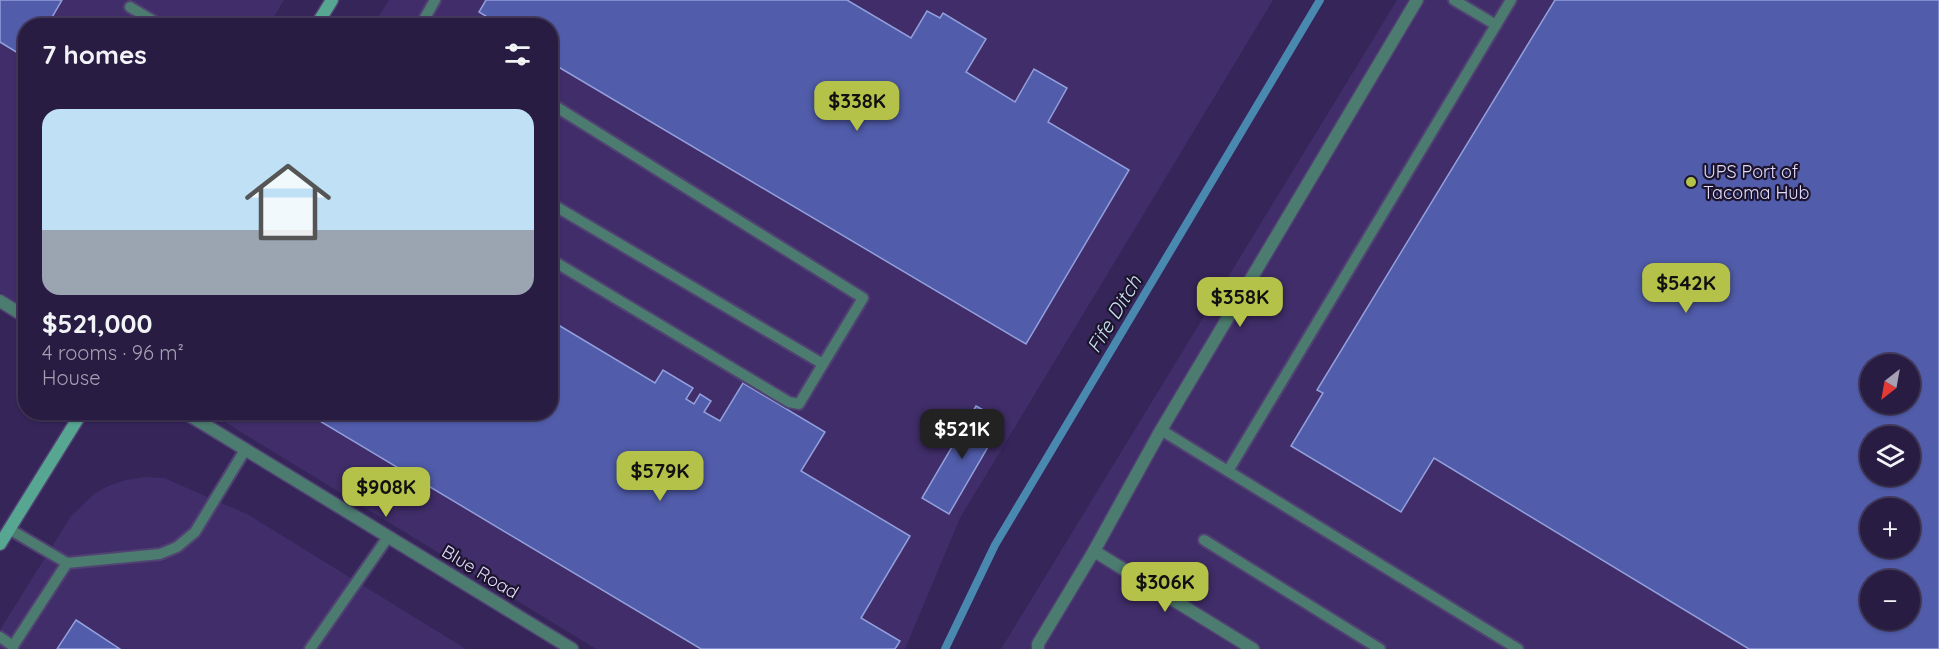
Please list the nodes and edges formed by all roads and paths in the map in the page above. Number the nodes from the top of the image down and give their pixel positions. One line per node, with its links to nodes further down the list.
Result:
1 (332, 0): 8 (main road)
2 (435, 0): 9 (lane)
3 (1417, 0): 19 (street)
4 (1454, 0): 10 (lane)
5 (1511, 0): 10 (lane)
6 (130, 7): 7 (lane)
7 (149, 18)
8 (321, 18)
9 (426, 18)
10 (1496, 25): 21 (lane)
11 (558, 108): 16 (lane)
12 (558, 208): 16 (lane)
13 (558, 264): 16 (lane)
14 (0, 301): 15 (street)
15 (18, 312)
16 (823, 364)
17 (77, 420): 22 (main road)
18 (197, 420): 20 (street, Blue Road)
19 (1161, 430): 21 (lane); 26 (street)
20 (245, 450): 23 (street, Blue Road); 27 (lane)
21 (1228, 471): 35 (lane)
22 (9, 529): 25 (main road); 27 (lane)
23 (388, 537): 30 (lane); 31 (street, Blue Road)
24 (1204, 540): 34 (lane)
25 (0, 544)
26 (1094, 551): 32 (street); 33 (street)
27 (67, 563): 29 (lane)
28 (0, 637): 29 (lane)
29 (13, 648)
30 (310, 649)
31 (572, 649)
32 (1038, 649)
33 (1253, 649)
34 (1380, 649)
35 (1518, 649)

